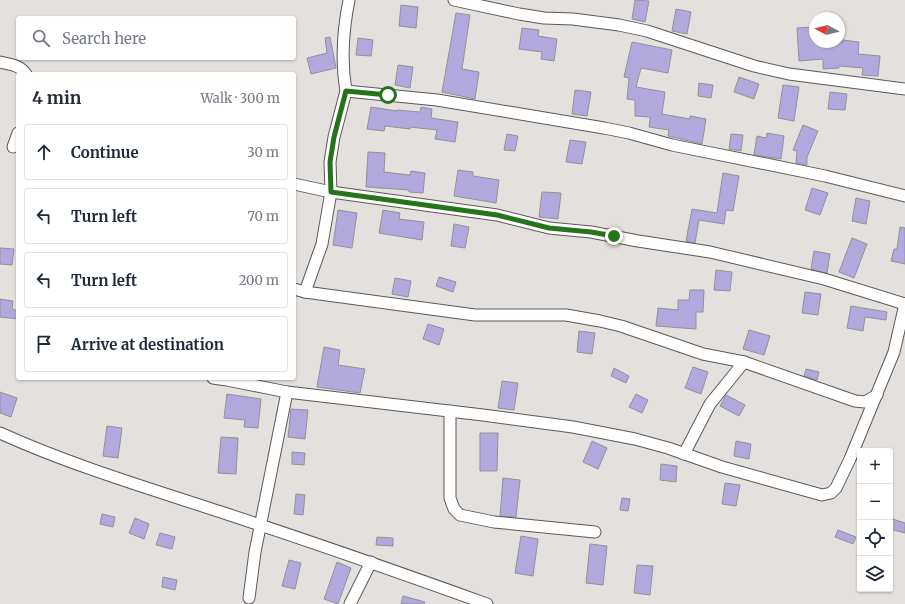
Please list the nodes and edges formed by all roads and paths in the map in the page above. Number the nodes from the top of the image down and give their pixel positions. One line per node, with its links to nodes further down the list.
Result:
1 (349, 0): 6 (street)
2 (454, 0): 5 (street)
3 (0, 62): 4 (street)
4 (24, 72)
5 (905, 89)
6 (346, 91): 10 (street); 11 (street)
7 (16, 139): 8 (street)
8 (13, 147)
9 (296, 184): 10 (street)
10 (331, 192): 12 (street); 13 (street)
11 (905, 196)
12 (299, 290): 14 (street)
13 (905, 304): 17 (street)
14 (744, 362): 17 (street); 20 (street)
15 (227, 380): 16 (street)
16 (287, 392): 18 (street); 21 (street)
17 (877, 394): 18 (street)
18 (450, 411): 22 (street)
19 (0, 433): 21 (street)
20 (684, 454)
21 (261, 525): 23 (street); 24 (street)
22 (595, 532)
23 (371, 562): 25 (street); 26 (street)
24 (249, 598)
25 (458, 599): 27 (street)
26 (350, 604)
27 (487, 604)

